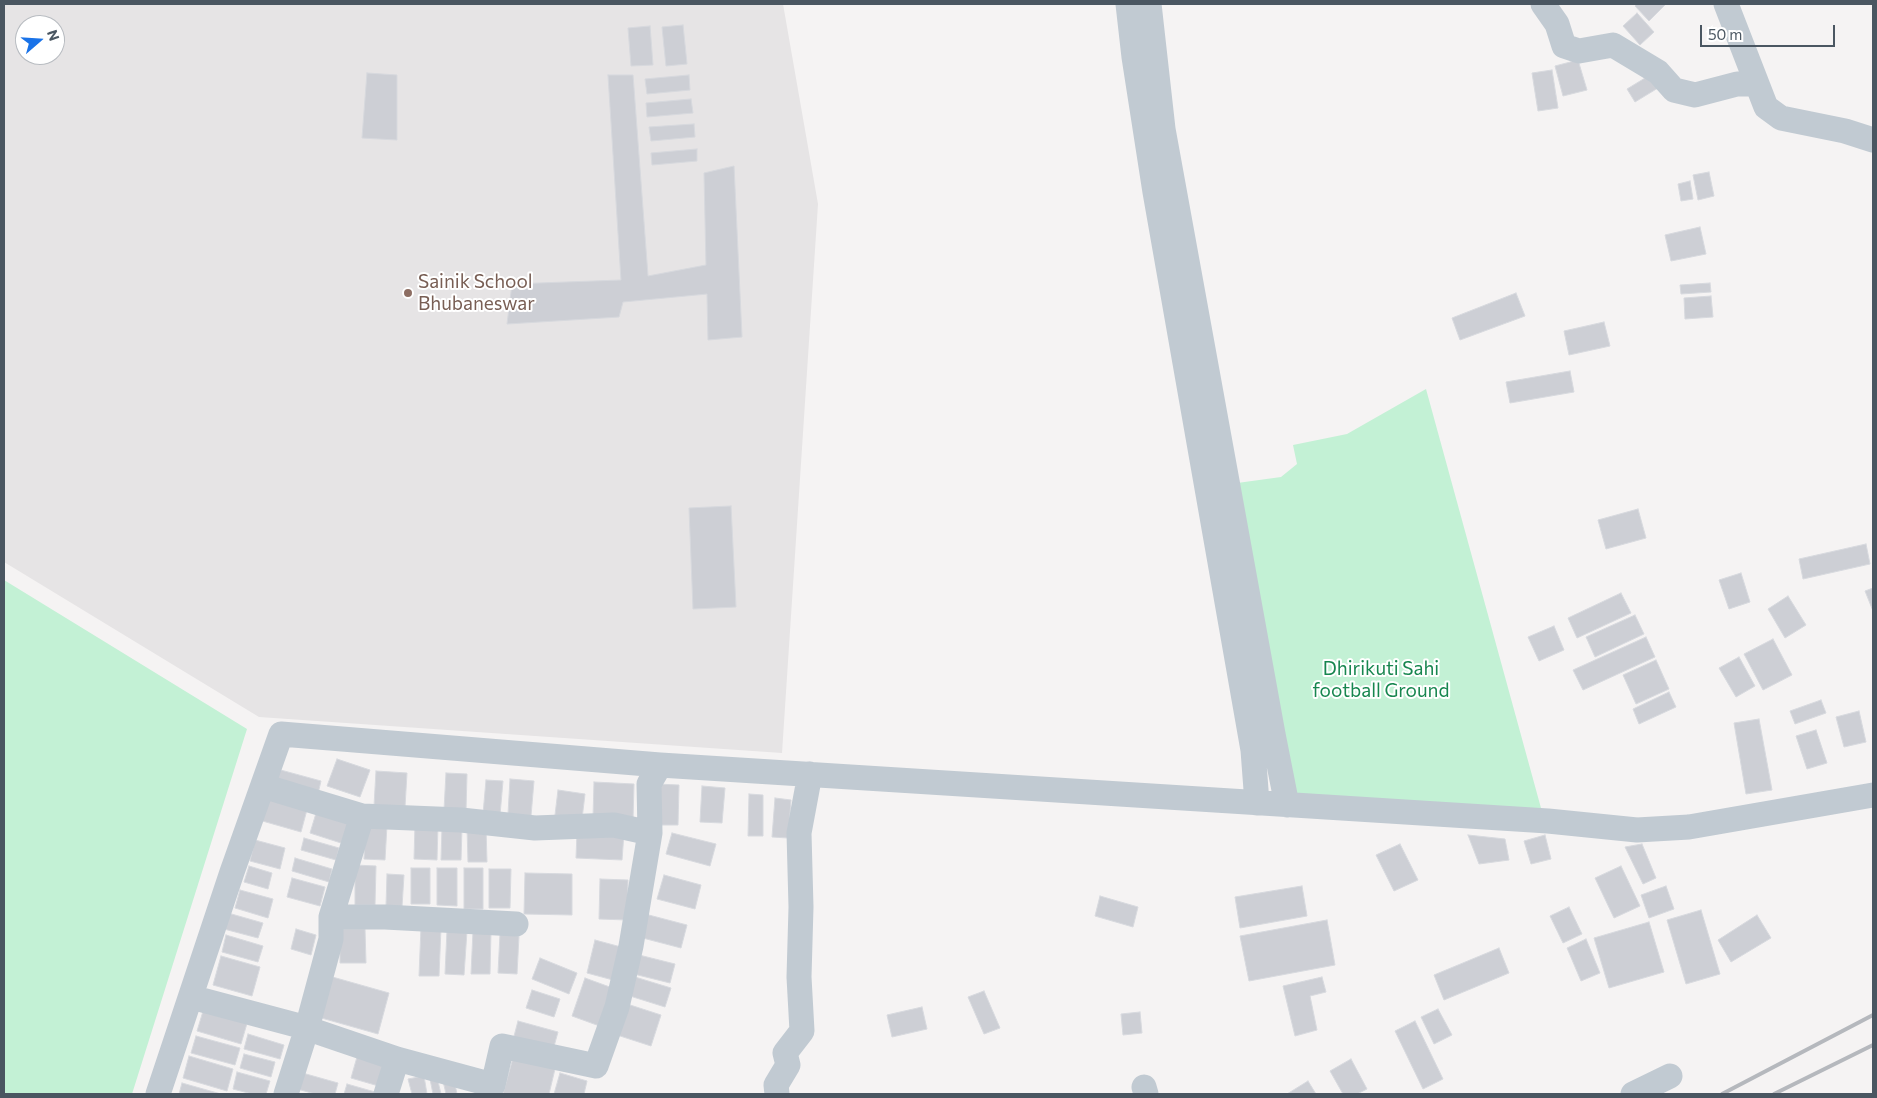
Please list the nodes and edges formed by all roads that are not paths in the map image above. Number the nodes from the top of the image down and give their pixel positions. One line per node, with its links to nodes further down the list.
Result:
1 (1128, 4): 11 (street)
2 (1150, 4): 12 (street)
3 (1543, 4): 5 (street)
4 (1726, 4): 5 (street)
5 (1757, 84): 6 (street)
6 (1873, 140)
7 (660, 765): 8 (street); 9 (street); 14 (street)
8 (810, 774): 11 (street); 24 (street)
9 (263, 786): 13 (street); 17 (street)
10 (1873, 794): 12 (street)
11 (1256, 803): 12 (street)
12 (1287, 805)
13 (362, 816): 14 (street); 15 (street)
14 (650, 833): 19 (street)
15 (331, 918): 16 (street); 18 (street)
16 (516, 924)
17 (191, 997): 18 (street); 21 (street)
18 (307, 1028): 19 (street); 22 (street)
19 (397, 1059): 23 (street)
20 (1670, 1076): 25 (street)
21 (158, 1094)
22 (286, 1094)
23 (386, 1094)
24 (776, 1094)
25 (1633, 1094)

